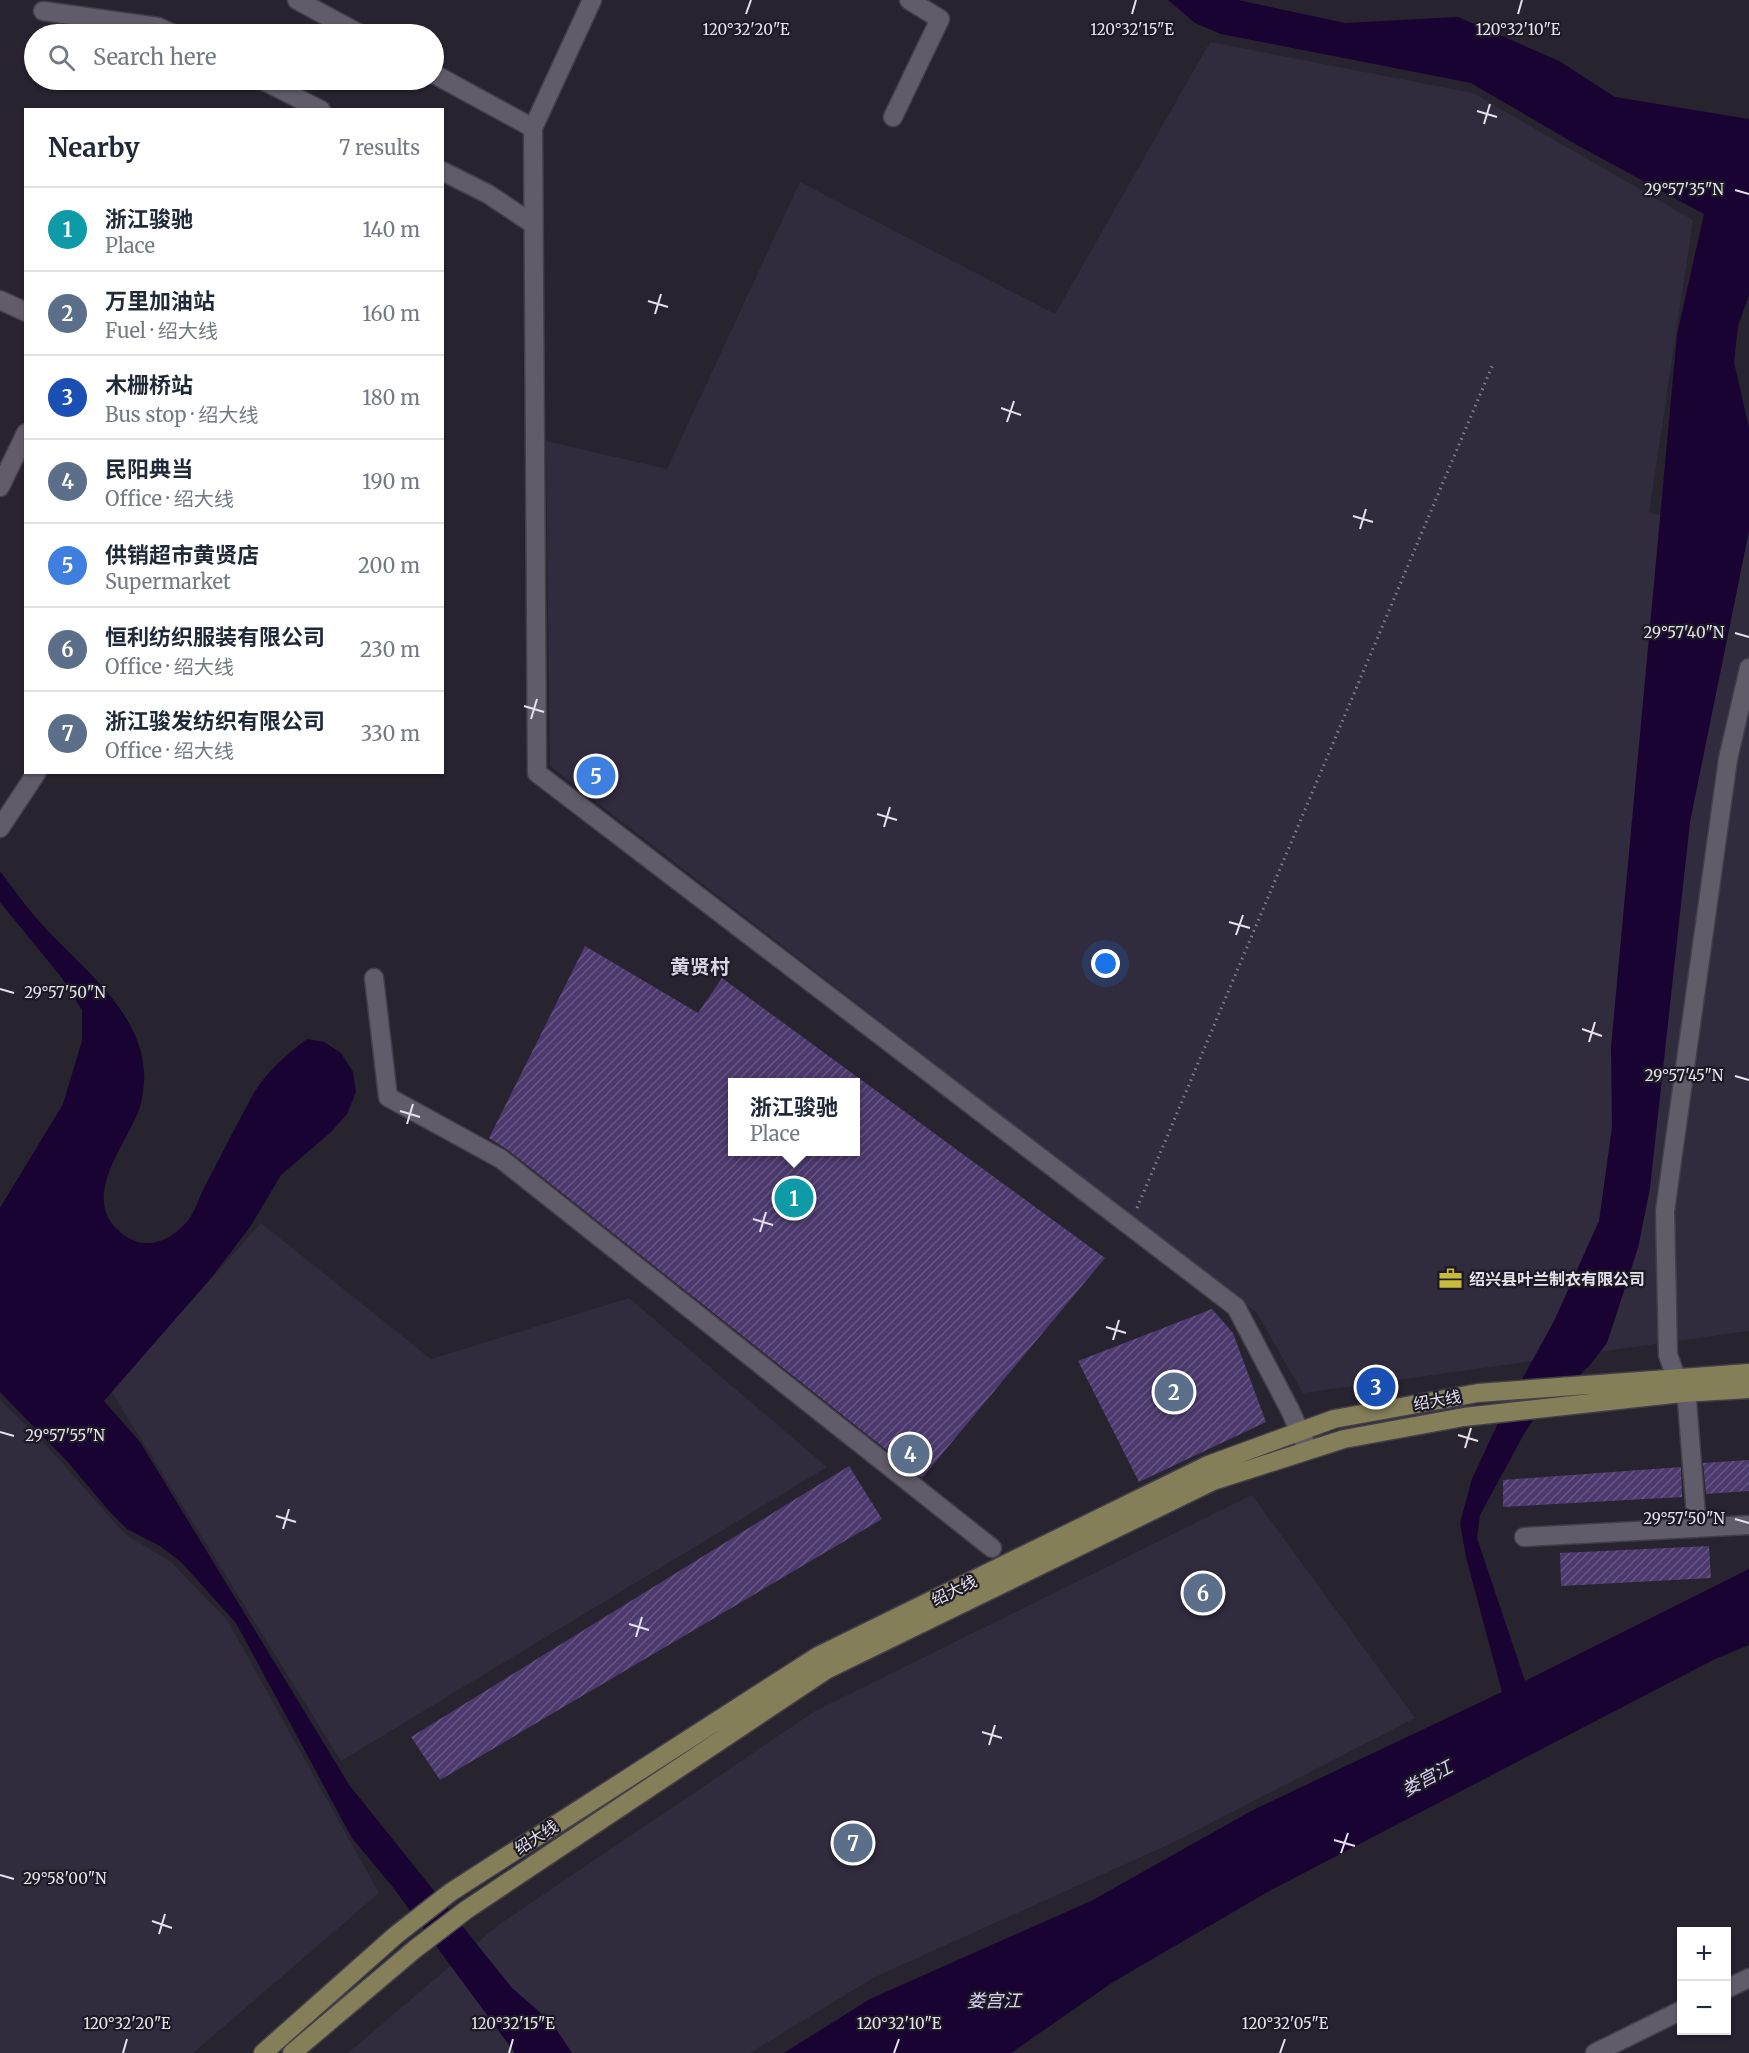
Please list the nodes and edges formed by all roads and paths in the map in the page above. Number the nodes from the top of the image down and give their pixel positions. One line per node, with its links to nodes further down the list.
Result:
1 (297, 0): 6 (street)
2 (592, 0): 11 (street)
3 (909, 0): 10 (street)
4 (43, 11): 5 (street)
5 (136, 24)
6 (341, 24)
7 (444, 79): 11 (street)
8 (282, 90): 9 (street)
9 (317, 108)
10 (894, 117)
11 (533, 128): 13 (street)
12 (444, 172): 13 (street)
13 (533, 224): 23 (street)
14 (0, 300): 15 (street)
15 (24, 311)
16 (1493, 364): 23 (path)
17 (24, 437): 18 (street)
18 (0, 487)
19 (1749, 668): 25 (street)
20 (37, 774): 21 (street)
21 (0, 828)
22 (374, 978): 32 (street)
23 (1129, 1226): 27 (street)
24 (1749, 1373): 25 (main road, 绍大线)
25 (1679, 1385): 26 (main road, 绍大线); 27 (main road, 绍大线); 28 (main road, 绍大线); 30 (street)
26 (1749, 1389)
27 (1299, 1431): 28 (street); 36 (main road, 绍大线)
28 (1308, 1450): 37 (main road, 绍大线)
29 (1749, 1525): 30 (street)
30 (1697, 1528): 31 (street)
31 (1524, 1537)
32 (992, 1548)
33 (1749, 1978): 34 (street)
34 (1731, 1987)
35 (1677, 2012): 38 (street)
36 (263, 2053)
37 (292, 2053)
38 (1595, 2053)

